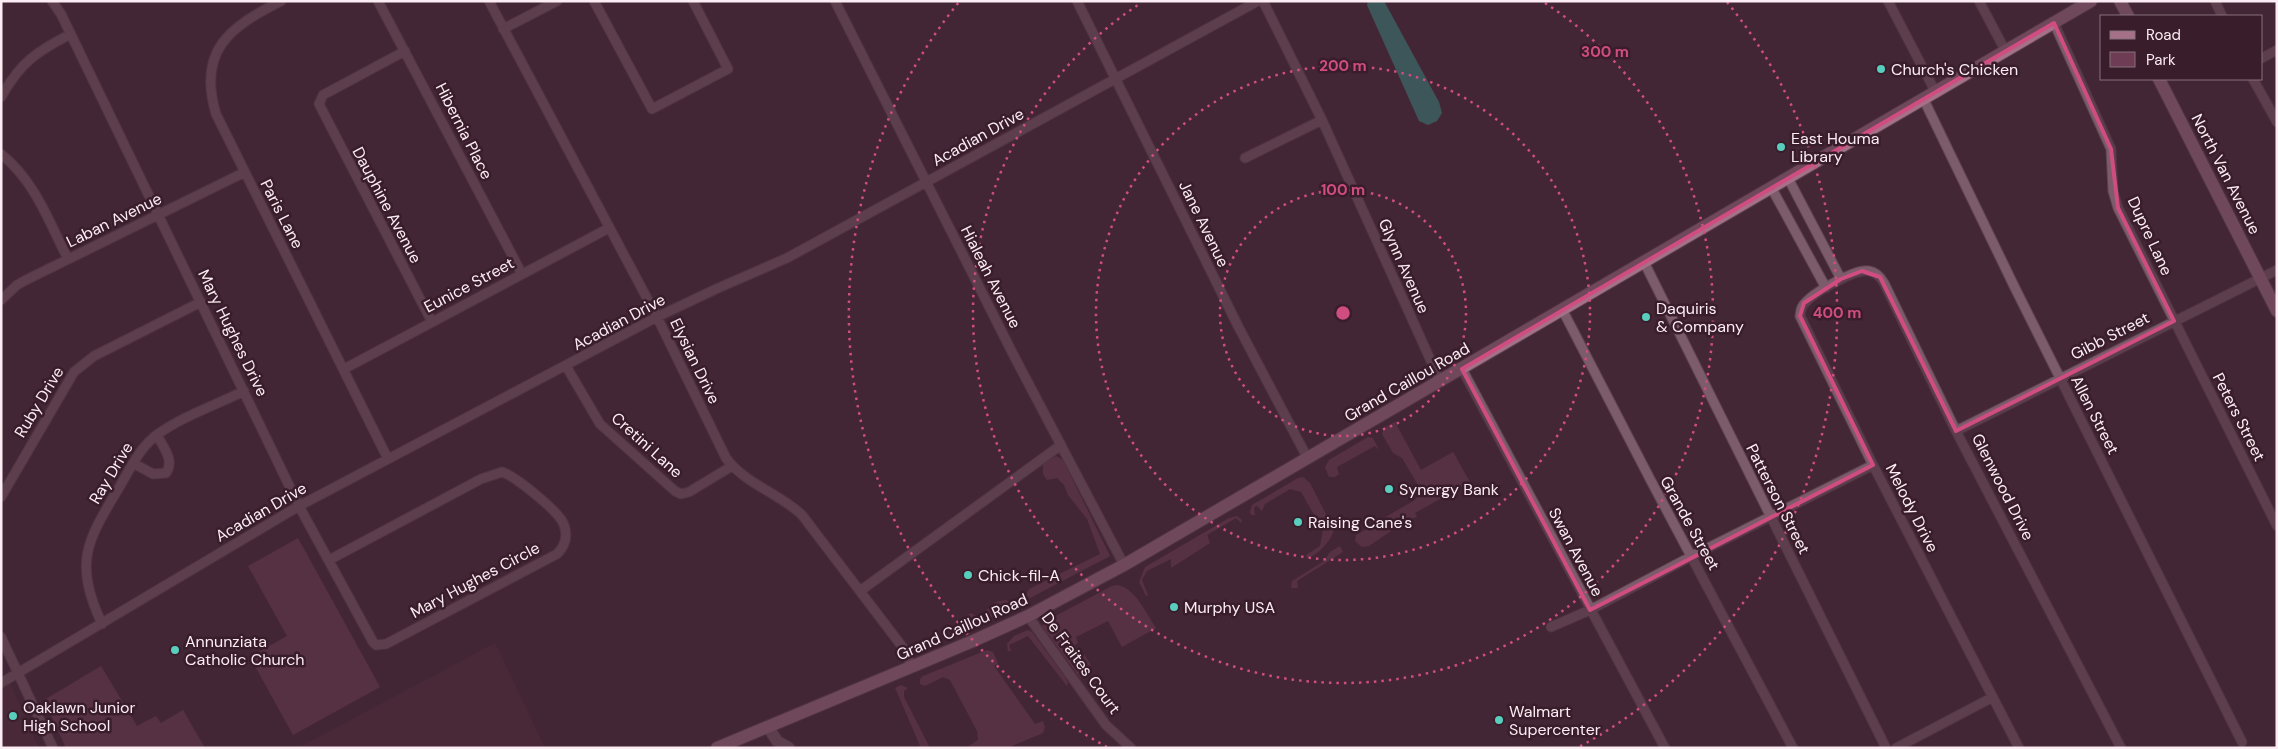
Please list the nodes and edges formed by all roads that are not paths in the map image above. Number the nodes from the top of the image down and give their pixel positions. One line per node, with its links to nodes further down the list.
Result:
1 (52, 1): 21 (street, Mary Hughes Drive)
2 (281, 1): 36 (street, Paris Lane)
3 (378, 1): 23 (street, Hibernia Place)
4 (489, 1): 20 (street, Elysian Drive)
5 (557, 1): 20 (street)
6 (594, 1): 7 (street)
7 (693, 1)
8 (836, 1): 38 (street, Hialeah Avenue)
9 (1077, 1): 26 (street, Jane Avenue)
10 (1258, 1): 26 (street, Acadian Drive)
11 (1263, 1): 32 (street, Glynn Avenue)
12 (1888, 1): 29 (street)
13 (1979, 1): 24 (street)
14 (2091, 1): 19 (main road, Grand Caillou Road)
15 (2120, 1): 17 (main road)
16 (2215, 1): 18 (street)
17 (2127, 15)
18 (2222, 15)
19 (2054, 23): 24 (main road, Grand Caillou Road); 54 (street, Dupre Lane)
20 (504, 30): 41 (street, Elysian Drive)
21 (71, 34): 30 (street); 40 (street, Mary Hughes Drive)
22 (2277, 50): 25 (street)
23 (406, 51): 45 (street, Hibernia Place); 55 (street, Dauphine Avenue)
24 (2006, 52): 29 (main road, Grand Caillou Road)
25 (2263, 57)
26 (1115, 79): 38 (street, Acadian Drive); 66 (street, Jane Avenue)
27 (2160, 80): 46 (main road, North Van Avenue)
28 (2254, 80): 33 (street)
29 (1936, 93): 31 (main road, Grand Caillou Road)
30 (1, 97)
31 (1924, 100): 37 (main road, Grand Caillou Road); 59 (street, Allen Street)
32 (1322, 120): 35 (street); 60 (street, Glynn Avenue)
33 (2277, 122)
34 (1, 154): 42 (street)
35 (1245, 158)
36 (245, 172): 40 (street, Laban Avenue); 58 (street, Paris Lane)
37 (1788, 178): 39 (main road, Grand Caillou Road); 47 (street)
38 (926, 183): 53 (street, Acadian Drive); 64 (street, Hialeah Avenue)
39 (1771, 187): 43 (main road, Grand Caillou Road); 48 (street)
40 (159, 215): 42 (street, Laban Avenue); 50 (street, Mary Hughes Drive)
41 (609, 228): 45 (street, Eunice Street); 53 (street, Elysian Drive)
42 (68, 259): 49 (street, Laban Avenue)
43 (1644, 262): 51 (main road, Grand Caillou Road); 72 (street, Patterson Street)
44 (2277, 270): 46 (street, Gibb Street)
45 (522, 274): 55 (street, Eunice Street)
46 (2260, 278): 52 (main road, North Van Avenue); 54 (street, Gibb Street)
47 (1841, 279): 48 (street, Glenwood Drive); 62 (street, Glenwood Drive)
48 (1826, 288): 68 (street, Melody Drive)
49 (1, 300)
50 (201, 302): 61 (street, Mary Hughes Drive); 70 (street, Ruby Drive)
51 (1563, 310): 57 (main road, Grand Caillou Road); 74 (street, Grande Street)
52 (2277, 311)
53 (658, 318): 56 (street, Acadian Drive); 69 (street, Elysian Drive)
54 (2174, 321): 59 (street, Gibb Street); 73 (street, Peters Street)
55 (432, 322): 58 (street, Eunice Street)
56 (566, 366): 65 (street, Acadian Drive); 69 (street, Cretini Lane)
57 (1462, 369): 60 (main road, Grand Caillou Road); 78 (street, Swan Avenue)
58 (344, 370): 65 (street, Paris Lane)
59 (2060, 378): 62 (street, Gibb Street); 89 (street, Allen Street)
60 (1440, 381): 66 (main road, Grand Caillou Road)
61 (244, 391): 63 (street, Ray Drive); 71 (street, Mary Hughes Drive)
62 (1956, 431): 99 (street, Glenwood Drive)
63 (157, 435): 67 (street, Ray Drive); 67 (street)
64 (1061, 445): 76 (street, Hialeah Avenue); 77 (street)
65 (388, 459): 71 (street, Acadian Drive)
66 (1308, 459): 76 (main road, Grand Caillou Road)
67 (133, 463): 80 (street, Ray Drive)
68 (1873, 465): 72 (street); 87 (street, Melody Drive)
69 (732, 466): 77 (street, Elysian Drive)
70 (1, 497)
71 (299, 506): 75 (street, Mary Hughes Drive); 80 (street, Acadian Drive)
72 (1770, 518): 74 (street); 96 (street, Patterson Street)
73 (2277, 526)
74 (1692, 556): 78 (street); 95 (street, Grande Street)
75 (328, 560): 83 (street, Mary Hughes Drive); 83 (street, Mary Hughes Circle)
76 (1124, 565): 79 (main road, Grand Caillou Road)
77 (860, 591): 84 (street, Elysian Drive)
78 (1590, 610): 81 (street); 94 (street, Swan Avenue)
79 (1028, 616): 84 (main road, Grand Caillou Road); 93 (street, De Fraites Court)
80 (102, 624): 85 (street, Acadian Drive)
81 (1551, 627)
82 (1, 637): 85 (street)
83 (373, 642)
84 (911, 667): 88 (main road, Grand Caillou Road)
85 (18, 673): 86 (street, Acadian Drive); 90 (street)
86 (1, 682)
87 (1993, 697): 97 (street); 98 (street, Melody Drive)
88 (768, 727): 91 (main road, Grand Caillou Road); 92 (street)
89 (2242, 742)
90 (53, 748)
91 (717, 748)
92 (789, 748)
93 (1132, 748)
94 (1665, 748)
95 (1794, 748)
96 (1886, 748)
97 (1896, 748)
98 (2019, 748)
99 (2121, 748)

